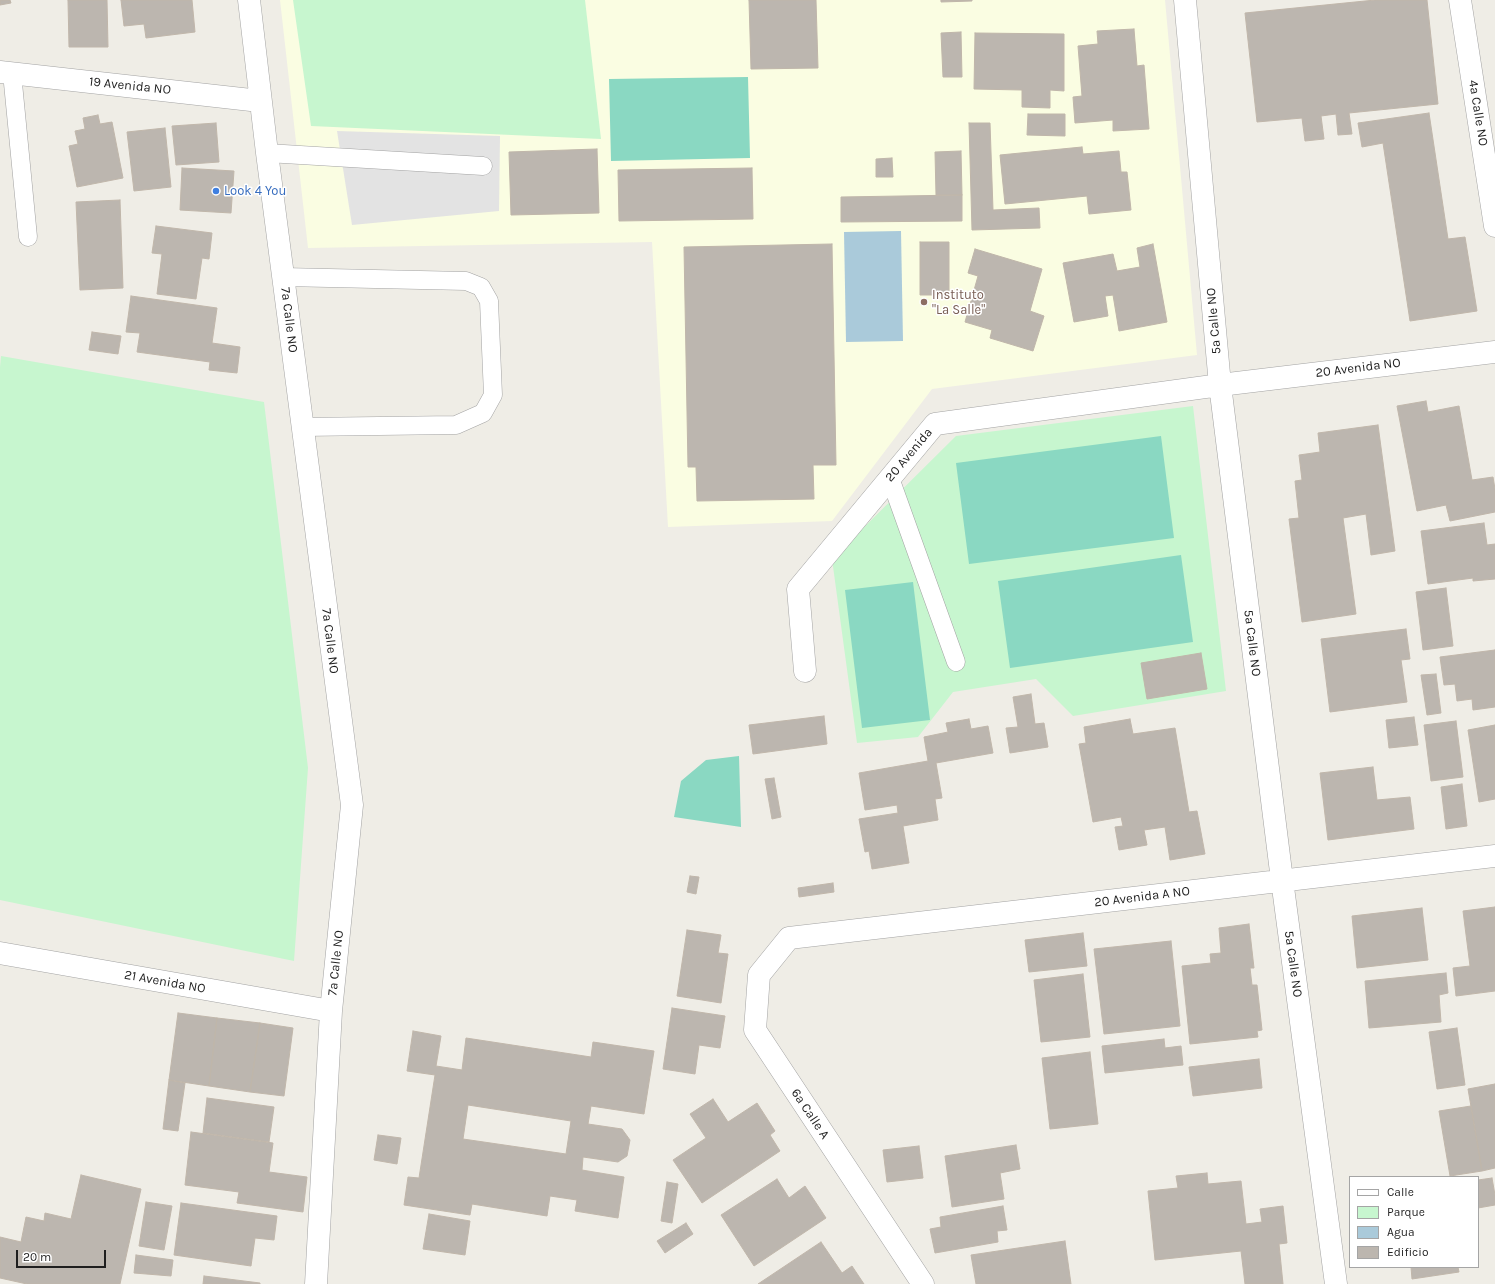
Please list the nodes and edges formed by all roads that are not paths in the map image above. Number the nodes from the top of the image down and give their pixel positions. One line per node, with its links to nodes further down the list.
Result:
1 (249, 0): 5 (street, 7a Calle NO)
2 (1185, 0): 12 (street, 5a Calle NO)
3 (1460, 0): 8 (street, 4a Calle NO)
4 (6, 73): 5 (street, 19 Avenida NO); 9 (lane)
5 (260, 101): 6 (street, 7a Calle NO)
6 (267, 153): 7 (lane); 10 (street, 7a Calle NO)
7 (482, 166)
8 (1495, 226)
9 (28, 237)
10 (283, 276): 13 (street, 7a Calle NO); 13 (lane)
11 (1495, 352): 12 (street, 20 Avenida NO)
12 (1220, 385): 14 (street, 20 Avenida); 18 (street, 5a Calle NO)
13 (302, 427): 21 (street, 7a Calle NO)
14 (890, 478): 15 (lane); 16 (street, 20 Avenida)
15 (956, 662)
16 (805, 671)
17 (1495, 856): 18 (street, 20 Avenida A NO)
18 (1282, 880): 19 (street, 20 Avenida A NO); 24 (street, 5a Calle NO)
19 (789, 938): 23 (street, 6a Calle A)
20 (0, 954): 21 (street, 21 Avenida NO)
21 (331, 1012): 22 (street, 7a Calle NO)
22 (316, 1284)
23 (923, 1284)
24 (1336, 1284)

